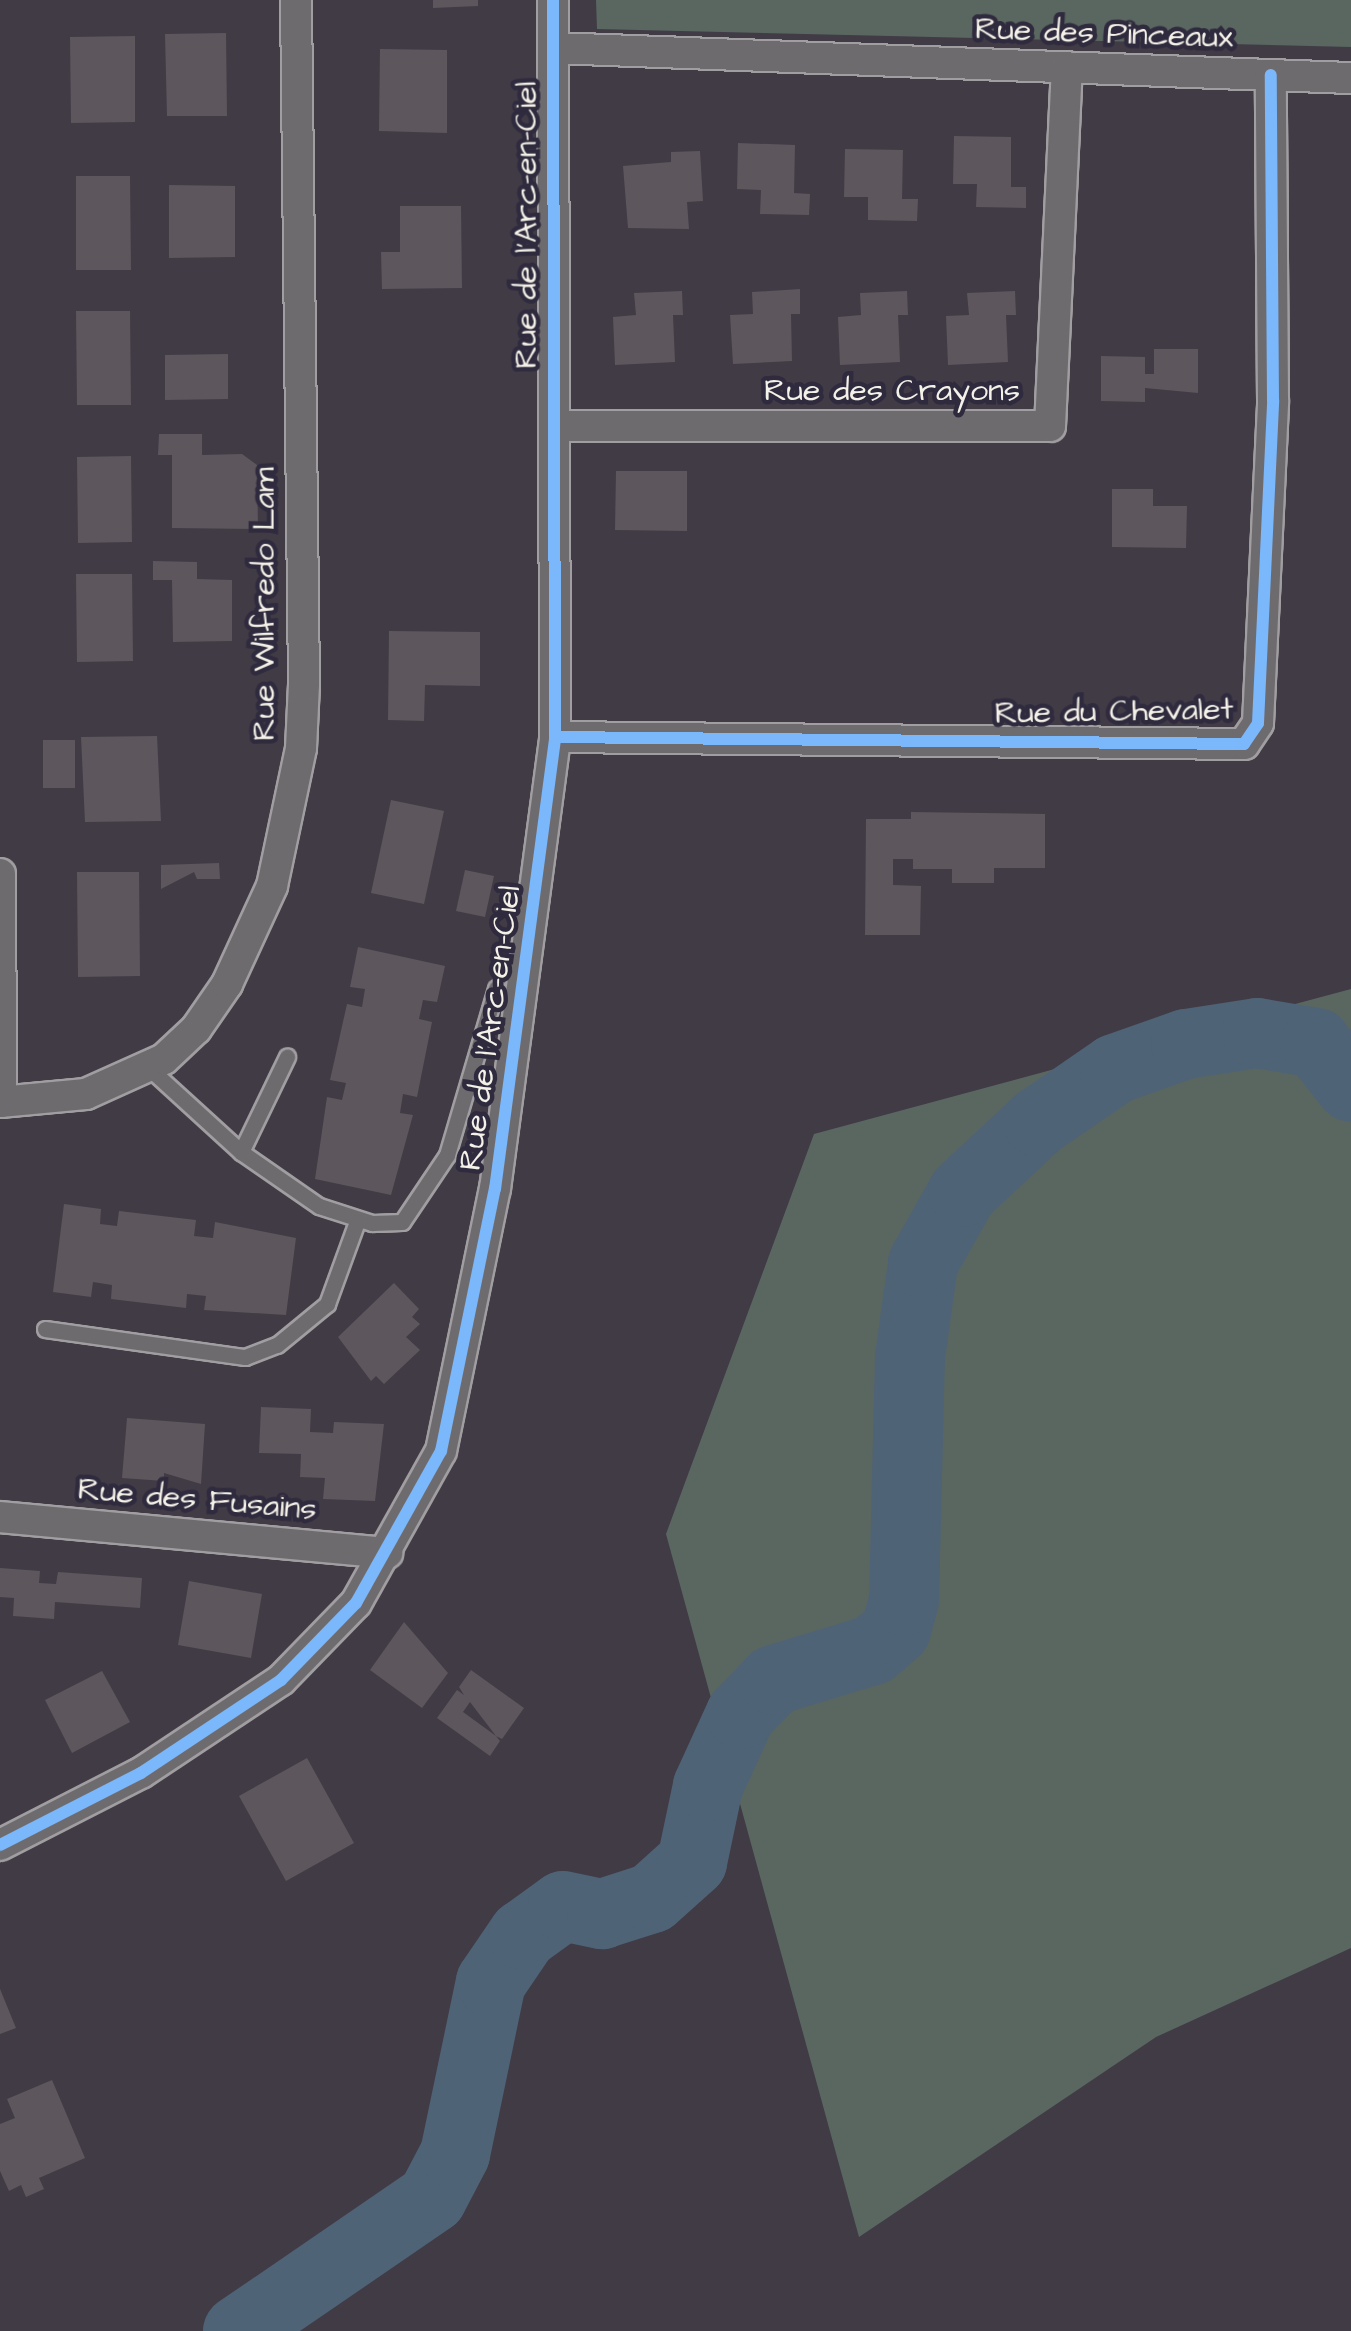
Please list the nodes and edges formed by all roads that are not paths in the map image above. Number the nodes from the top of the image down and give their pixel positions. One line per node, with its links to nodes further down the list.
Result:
1 (296, 0): 12 (street, Rue Wilfredo Lam)
2 (554, 0): 3 (street, Rue de l'Arc-en-Ciel)
3 (554, 48): 4 (street, Rue des Pinceaux); 7 (street, Rue de l'Arc-en-Ciel)
4 (1066, 67): 5 (street, Rue des Pinceaux); 7 (street, Rue des Crayons)
5 (1271, 75): 6 (street, Rue des Pinceaux); 8 (street, Rue du Chevalet)
6 (1351, 78)
7 (555, 426): 8 (street, Rue de l'Arc-en-Ciel)
8 (556, 738): 18 (street, Rue de l'Arc-en-Ciel)
9 (0, 874): 13 (street)
10 (496, 988): 15 (lane)
11 (287, 1057): 14 (lane)
12 (149, 1068): 13 (street, Rue Wilfredo Lam); 14 (lane)
13 (0, 1102)
14 (241, 1152): 15 (lane)
15 (358, 1219): 16 (lane)
16 (45, 1329)
17 (0, 1518): 18 (street, Rue des Fusains)
18 (387, 1553): 19 (street, Rue de l'Arc-en-Ciel)
19 (0, 1845)

